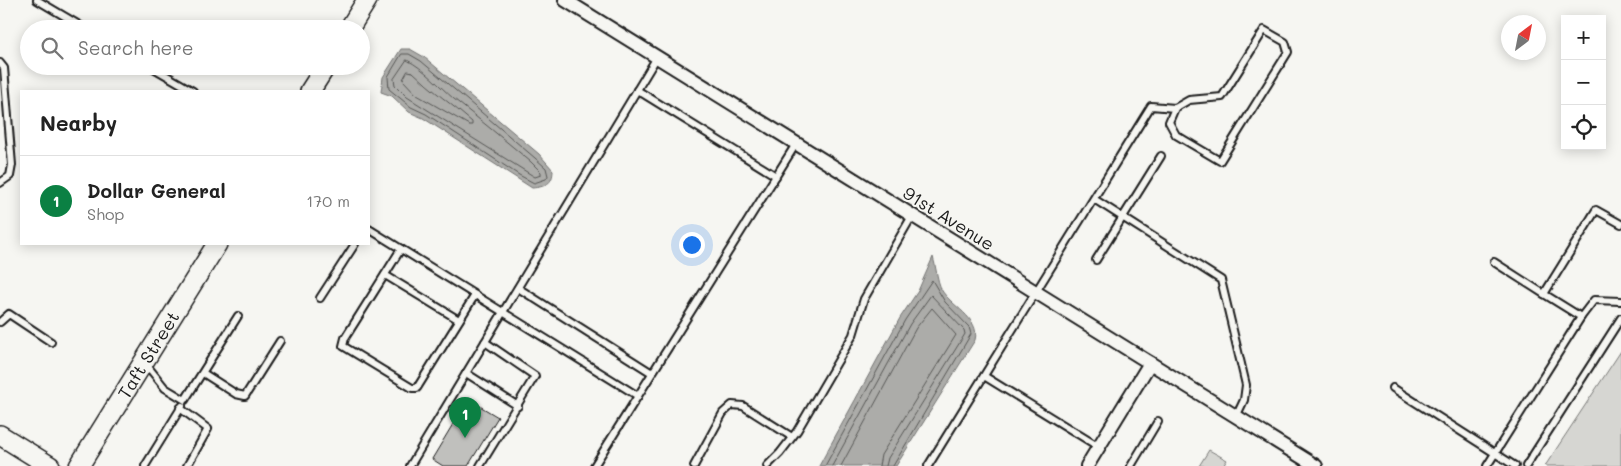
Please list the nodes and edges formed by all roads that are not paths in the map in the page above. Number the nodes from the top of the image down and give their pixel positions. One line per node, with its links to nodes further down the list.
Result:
1 (37, 0): 4 (lane)
2 (367, 0): 5 (main road)
3 (565, 0): 6 (street, 91st Avenue)
4 (71, 20)
5 (355, 20)
6 (657, 57): 12 (lane); 14 (street, 91st Avenue)
7 (0, 63): 17 (lane)
8 (165, 75): 10 (lane)
9 (320, 75): 11 (main road)
10 (191, 90)
11 (311, 90)
12 (637, 90): 16 (lane); 29 (lane)
13 (1175, 108): 13 (lane); 18 (lane)
14 (796, 144): 16 (lane); 19 (street, 91st Avenue)
15 (1161, 156): 20 (lane)
16 (776, 176): 48 (lane)
17 (0, 183)
18 (1094, 199): 20 (lane); 30 (lane)
19 (912, 216): 30 (street, 91st Avenue); 58 (lane)
20 (1123, 218): 26 (lane); 55 (lane)
21 (1621, 224): 32 (lane)
22 (370, 230): 25 (lane)
23 (216, 245): 44 (main road, Taft Street)
24 (354, 245): 33 (lane)
25 (401, 249): 28 (lane); 31 (lane)
26 (1096, 260)
27 (1494, 262): 32 (lane)
28 (385, 275): 39 (lane); 39 (lane)
29 (518, 288): 35 (lane); 48 (lane)
30 (1036, 293): 45 (street, 91st Avenue); 49 (lane)
31 (475, 294): 35 (lane); 39 (lane)
32 (1544, 294): 37 (lane)
33 (320, 298)
34 (1621, 301): 37 (lane)
35 (504, 312): 43 (lane); 51 (lane)
36 (238, 316): 46 (lane)
37 (1581, 317): 60 (lane)
38 (1621, 318): 76 (lane)
39 (459, 320)
40 (0, 322): 42 (lane)
41 (280, 341): 46 (lane)
42 (51, 342)
43 (485, 342): 47 (lane); 53 (lane)
44 (144, 362): 52 (lane); 62 (main road, Taft Street)
45 (1150, 364): 55 (street, 91st Avenue); 59 (street)
46 (203, 373): 52 (lane)
47 (466, 373): 53 (lane); 65 (lane)
48 (652, 373): 51 (lane)
49 (984, 376): 59 (lane); 70 (lane)
50 (1393, 388): 60 (lane)
51 (638, 396): 67 (lane)
52 (185, 400): 54 (lane)
53 (518, 406): 66 (lane)
54 (180, 408): 63 (lane); 64 (lane)
55 (1236, 417): 73 (street, 91st Avenue)
56 (1158, 421): 72 (lane)
57 (0, 435): 61 (main road)
58 (792, 437): 68 (lane); 69 (lane)
59 (1099, 447): 71 (street)
60 (1495, 454): 74 (lane); 75 (lane)
61 (50, 466)
62 (80, 466)
63 (146, 466)
64 (187, 466)
65 (410, 466)
66 (480, 466)
67 (594, 466)
68 (694, 466)
69 (766, 466)
70 (928, 466)
71 (1087, 466)
72 (1132, 466)
73 (1316, 466)
74 (1487, 466)
75 (1515, 466)
76 (1526, 466)

